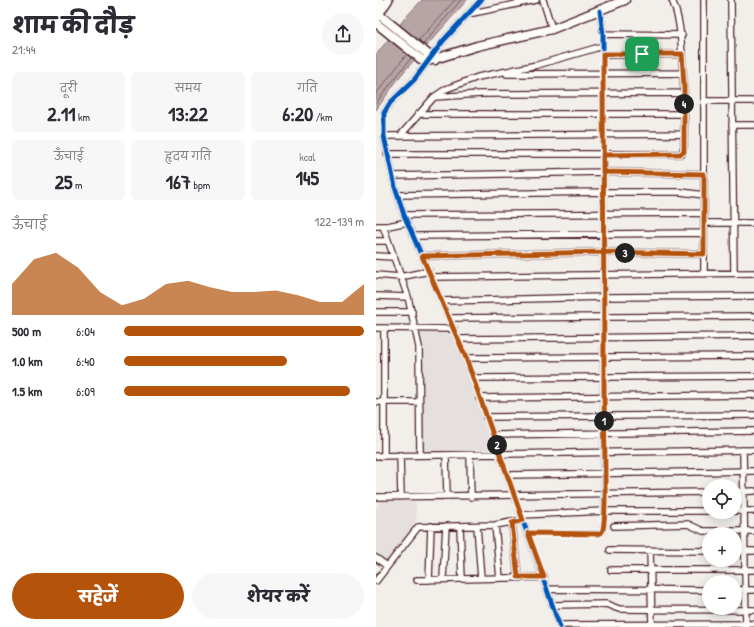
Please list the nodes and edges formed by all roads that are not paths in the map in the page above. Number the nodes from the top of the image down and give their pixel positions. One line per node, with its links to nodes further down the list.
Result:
1 (379, 0): 11 (street)
2 (388, 0): 11 (street)
3 (481, 0): 12 (street)
4 (536, 0): 12 (street)
5 (543, 0): 15 (street)
6 (626, 0): 10 (street)
7 (672, 0): 17 (street)
8 (704, 0): 28 (street)
9 (731, 0): 29 (street)
10 (600, 11): 15 (street); 16 (street)
11 (377, 12): 14 (street)
12 (468, 14): 21 (street)
13 (376, 23): 14 (street)
14 (387, 27): 21 (street)
15 (552, 29): 21 (street)
16 (603, 34): 17 (street); 18 (street)
17 (682, 35): 20 (street)
18 (603, 46): 19 (street); 23 (street)
19 (603, 54): 20 (street); 24 (street)
20 (682, 54): 22 (street)
21 (428, 59): 38 (street)
22 (683, 73): 24 (street); 25 (street)
23 (491, 74): 24 (street); 27 (street)
24 (603, 74): 26 (street)
25 (684, 93): 26 (street); 33 (street)
26 (603, 95): 27 (street); 32 (street)
27 (434, 97): 31 (street)
28 (704, 101): 29 (street); 43 (street)
29 (732, 101): 30 (street); 34 (street)
30 (754, 101)
31 (418, 114): 32 (street); 39 (street)
32 (603, 114): 33 (street); 37 (street)
33 (684, 114): 36 (street)
34 (732, 125): 35 (street); 53 (street)
35 (754, 125)
36 (684, 134): 37 (street); 41 (street)
37 (603, 135): 39 (street); 41 (street)
38 (384, 136): 39 (street); 40 (street)
39 (400, 136)
40 (387, 154): 41 (street); 44 (street)
41 (603, 155): 42 (street)
42 (603, 172): 43 (street); 44 (street); 45 (street)
43 (704, 174): 47 (street)
44 (393, 176): 46 (street)
45 (603, 192): 46 (street); 47 (street); 49 (street)
46 (398, 195): 50 (street)
47 (704, 195): 48 (street)
48 (704, 213): 49 (street); 52 (street)
49 (603, 214): 50 (street); 57 (street)
50 (404, 215): 51 (street)
51 (407, 222): 56 (street); 59 (street)
52 (704, 223): 53 (street); 58 (street)
53 (734, 223): 54 (street); 68 (street)
54 (754, 223)
55 (376, 226): 56 (street)
56 (383, 226): 61 (street)
57 (604, 233): 58 (street); 59 (street); 62 (street)
58 (704, 233): 63 (street)
59 (414, 236): 65 (street)
60 (376, 241): 61 (street)
61 (388, 241): 66 (street)
62 (604, 252): 63 (street); 65 (street); 71 (street)
63 (704, 254): 70 (street)
64 (376, 256): 66 (street)
65 (422, 256): 67 (street)
66 (393, 257): 73 (street)
67 (429, 271): 73 (street); 74 (street)
68 (734, 273): 69 (street); 70 (street)
69 (754, 273)
70 (704, 274): 71 (street)
71 (604, 275): 74 (street); 78 (street)
72 (376, 276): 73 (street)
73 (400, 277): 77 (street)
74 (431, 278): 79 (street)
75 (376, 296): 77 (street)
76 (754, 296): 78 (street)
77 (408, 297): 81 (street)
78 (604, 297): 79 (street); 83 (street)
79 (442, 301): 84 (street)
80 (376, 312): 81 (street)
81 (412, 312): 87 (street)
82 (754, 316): 83 (street)
83 (604, 317): 84 (street); 90 (street)
84 (449, 318): 88 (street)
85 (376, 328): 86 (street)
86 (384, 328): 87 (street); 102 (street)
87 (414, 328): 88 (street); 103 (street)
88 (454, 329): 91 (street)
89 (754, 336): 90 (street)
90 (604, 337): 91 (street); 93 (street)
91 (458, 339): 94 (street)
92 (754, 356): 93 (street)
93 (604, 357): 94 (street); 97 (street)
94 (466, 358): 96 (street)
95 (754, 376): 97 (street)
96 (473, 378): 97 (street); 100 (street)
97 (604, 378): 99 (street)
98 (754, 395): 99 (street)
99 (604, 397): 100 (street); 106 (street)
100 (479, 398): 105 (street)
101 (376, 402): 102 (street)
102 (385, 402): 103 (street); 119 (street)
103 (419, 402): 116 (street)
104 (754, 415): 106 (street)
105 (486, 416): 106 (street); 109 (street)
106 (604, 416): 108 (street)
107 (754, 431): 108 (street)
108 (604, 432): 109 (street); 112 (street)
109 (494, 435): 114 (street)
110 (743, 450): 111 (street); 112 (street); 121 (street)
111 (754, 450)
112 (605, 452): 114 (street); 122 (street)
113 (470, 454): 114 (street); 117 (street); 132 (street)
114 (501, 454): 123 (street)
115 (400, 455): 116 (street); 119 (street); 130 (street)
116 (420, 455): 117 (street)
117 (446, 455): 131 (street)
118 (376, 456): 119 (street)
119 (384, 456)
120 (754, 470): 121 (street)
121 (744, 471): 122 (street); 126 (street)
122 (605, 473): 123 (street); 127 (street)
123 (508, 475): 128 (street)
124 (754, 491): 126 (street)
125 (702, 492): 127 (street)
126 (744, 492): 134 (street)
127 (605, 493): 128 (street); 136 (street)
128 (514, 495): 132 (street); 137 (street)
129 (376, 497): 130 (street)
130 (401, 497): 131 (street)
131 (447, 497): 132 (street)
132 (471, 497)
133 (702, 511): 136 (street)
134 (745, 511): 135 (street); 145 (street)
135 (754, 511)
136 (605, 512): 137 (street); 147 (street)
137 (522, 517): 138 (street); 147 (street)
138 (512, 523): 139 (street); 159 (street)
139 (495, 525): 143 (street); 162 (street)
140 (431, 526): 141 (street); 154 (street); 166 (street)
141 (446, 526): 142 (street); 163 (street)
142 (460, 526): 143 (street); 164 (street)
143 (478, 526): 161 (street)
144 (614, 526): 145 (street)
145 (745, 531): 146 (street); 151 (street)
146 (754, 531)
147 (528, 533): 160 (street)
148 (610, 550): 149 (street)
149 (650, 550): 150 (street); 156 (street)
150 (702, 551)
151 (745, 551): 152 (street); 157 (street)
152 (754, 551)
153 (376, 558): 154 (street)
154 (387, 566): 167 (street)
155 (611, 570): 156 (street)
156 (651, 570): 157 (street); 169 (street)
157 (746, 570): 158 (street); 172 (street)
158 (754, 570)
159 (518, 577): 160 (street); 162 (street)
160 (544, 577): 168 (street)
161 (481, 578): 162 (street); 164 (street)
162 (500, 578)
163 (443, 579): 164 (street); 166 (street)
164 (462, 579)
165 (417, 580): 166 (street)
166 (429, 580)
167 (376, 581)
168 (548, 589): 169 (street); 174 (street)
169 (652, 589): 170 (street); 175 (street)
170 (702, 590)
171 (742, 590): 172 (street)
172 (746, 590): 173 (street); 176 (street)
173 (754, 590)
174 (554, 605): 175 (street); 180 (street)
175 (652, 609): 176 (street); 178 (street)
176 (746, 610): 177 (street); 182 (street)
177 (754, 610)
178 (652, 624): 181 (street); 182 (street)
179 (754, 624): 182 (street)
180 (560, 626): 181 (street)
181 (578, 626)
182 (746, 626)

